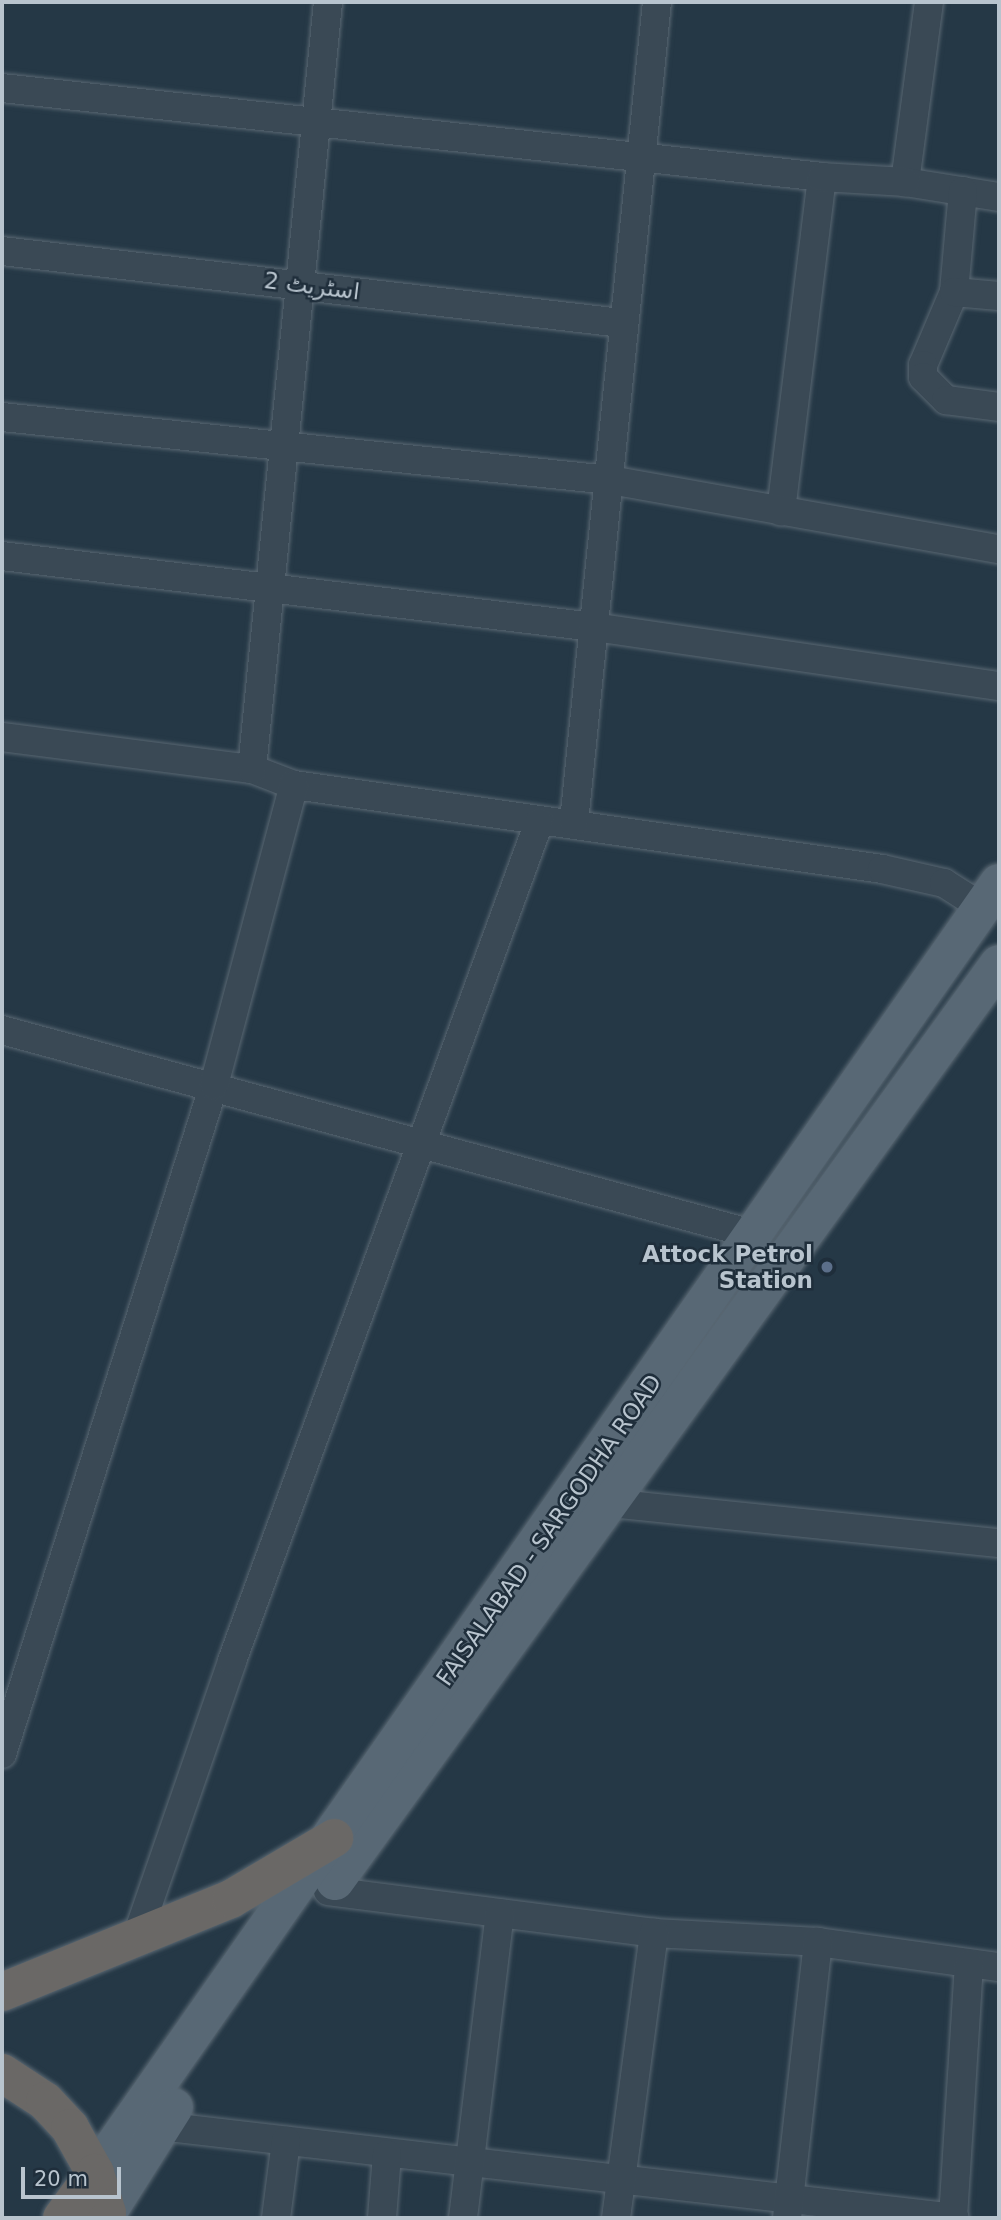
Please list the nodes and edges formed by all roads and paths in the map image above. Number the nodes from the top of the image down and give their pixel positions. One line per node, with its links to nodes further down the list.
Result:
1 (328, 2): 5 (street)
2 (657, 2): 6 (street)
3 (929, 2): 8 (street)
4 (2, 88): 5 (street)
5 (315, 122): 6 (street); 12 (street)
6 (641, 157): 7 (street); 15 (street)
7 (822, 177): 8 (street); 20 (street)
8 (905, 182): 9 (street)
9 (963, 191): 10 (street); 13 (street)
10 (999, 197)
11 (2, 251): 12 (street, اسٹریٹ 2)
12 (300, 284): 15 (street, اسٹریٹ 2); 18 (street)
13 (954, 292): 14 (street); 16 (street)
14 (999, 296)
15 (621, 323): 19 (street)
16 (999, 407)
17 (2, 416): 18 (street)
18 (283, 446): 19 (street); 23 (street)
19 (610, 480): 20 (street); 24 (street)
20 (781, 511): 21 (street)
21 (999, 549)
22 (2, 556): 23 (street)
23 (269, 588): 24 (street); 27 (street)
24 (594, 627): 25 (street); 30 (street)
25 (999, 686)
26 (4, 745): 27 (street)
27 (252, 769): 28 (street)
28 (294, 785): 29 (street); 34 (street)
29 (539, 822): 30 (street); 35 (street)
30 (574, 822): 31 (street)
31 (991, 895): 36 (main road, FAISALABAD - SARGODHA ROAD)
32 (999, 964): 37 (main road, FAISALABAD - SARGODHA ROAD)
33 (2, 1030): 34 (street)
34 (214, 1086): 35 (street); 39 (street)
35 (424, 1143): 36 (street); 44 (street)
36 (756, 1235): 40 (main road, FAISALABAD - SARGODHA ROAD)
37 (610, 1503): 38 (street); 41 (main road, FAISALABAD - SARGODHA ROAD)
38 (999, 1544)
39 (2, 1754)
40 (334, 1838): 44 (highway); 54 (main road, FAISALABAD - SARGODHA ROAD)
41 (328, 1891): 42 (street); 50 (main road, FAISALABAD - SARGODHA ROAD)
42 (500, 1913): 43 (street); 53 (street)
43 (654, 1933): 45 (street); 55 (street)
44 (136, 1939): 48 (highway)
45 (818, 1942): 46 (street); 56 (street)
46 (969, 1965): 47 (street); 63 (street)
47 (999, 1968)
48 (2, 1992)
49 (2, 2073): 54 (highway)
50 (160, 2126): 51 (street); 57 (main road, FAISALABAD - SARGODHA ROAD)
51 (286, 2141): 52 (street); 59 (street)
52 (387, 2154): 53 (street); 60 (street)
53 (469, 2162): 55 (street); 61 (street)
54 (95, 2173): 57 (highway); 58 (highway)
55 (621, 2182): 56 (street); 62 (street)
56 (788, 2210): 63 (street)
57 (106, 2216)
58 (62, 2218)
59 (276, 2218)
60 (382, 2218)
61 (463, 2218)
62 (616, 2218)
63 (954, 2218)

